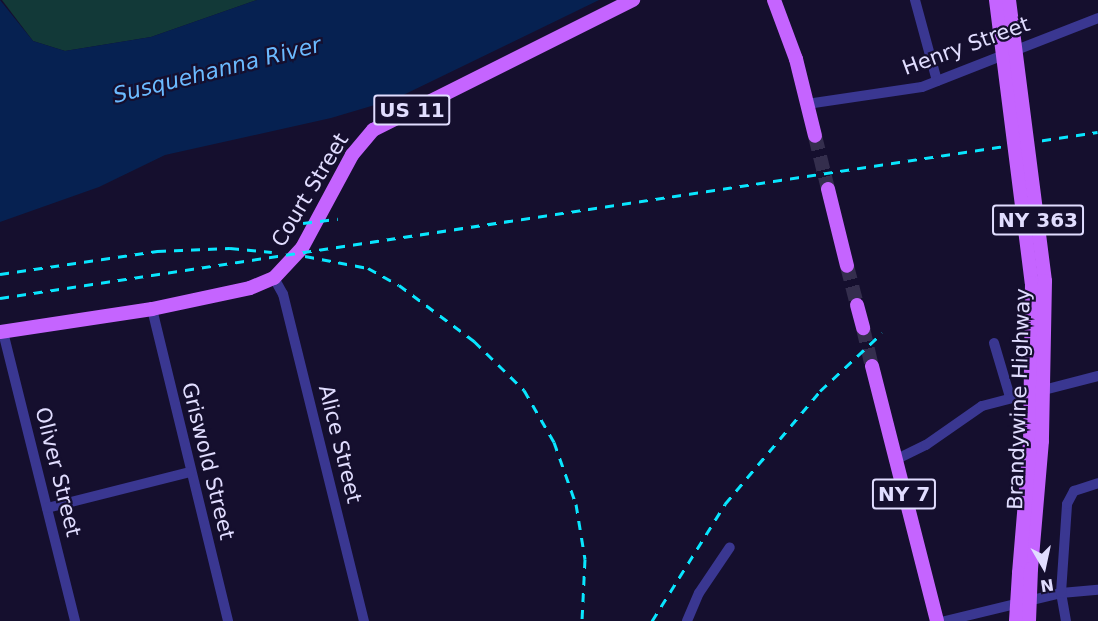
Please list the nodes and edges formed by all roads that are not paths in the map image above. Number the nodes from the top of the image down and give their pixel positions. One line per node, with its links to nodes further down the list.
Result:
1 (633, 0): 12 (main road, Court Street / US 11)
2 (774, 0): 8 (main road)
3 (915, 0): 7 (street)
4 (996, 0): 21 (main road, Brandywine Highway / NY 363, bridge)
5 (1009, 0): 21 (main road, Brandywine Highway / NY 363, bridge)
6 (1098, 18): 7 (street, Henry Street)
7 (937, 81): 8 (street, Henry Street)
8 (807, 104): 9 (main road)
9 (815, 136)
10 (828, 189): 11 (main road)
11 (847, 266)
12 (274, 278): 14 (main road, Court Street / US 11); 32 (street, Alice Street)
13 (857, 306): 15 (main road)
14 (152, 309): 16 (main road, Court Street / US 11); 23 (street, Griswold Street)
15 (863, 328)
16 (1, 332): 25 (street, Oliver Street)
17 (994, 343): 20 (street)
18 (872, 366): 22 (main road, NY 7)
19 (1098, 376): 20 (street)
20 (1010, 397): 22 (street)
21 (1036, 441): 27 (main road, Brandywine Highway / NY 363)
22 (895, 460): 34 (main road, NY 7)
23 (190, 472): 25 (street); 31 (street, Griswold Street)
24 (1098, 483): 29 (street)
25 (47, 508): 30 (street, Oliver Street)
26 (730, 547): 33 (street)
27 (1025, 571): 36 (main road, Brandywine Highway / NY 363, bridge); 37 (main road, Brandywine Highway / NY 363, bridge)
28 (1098, 590): 29 (street)
29 (1061, 593): 35 (street); 38 (street)
30 (75, 621)
31 (228, 621)
32 (364, 621)
33 (687, 621)
34 (937, 621)
35 (945, 621)
36 (1016, 621)
37 (1029, 621)
38 (1065, 621)

